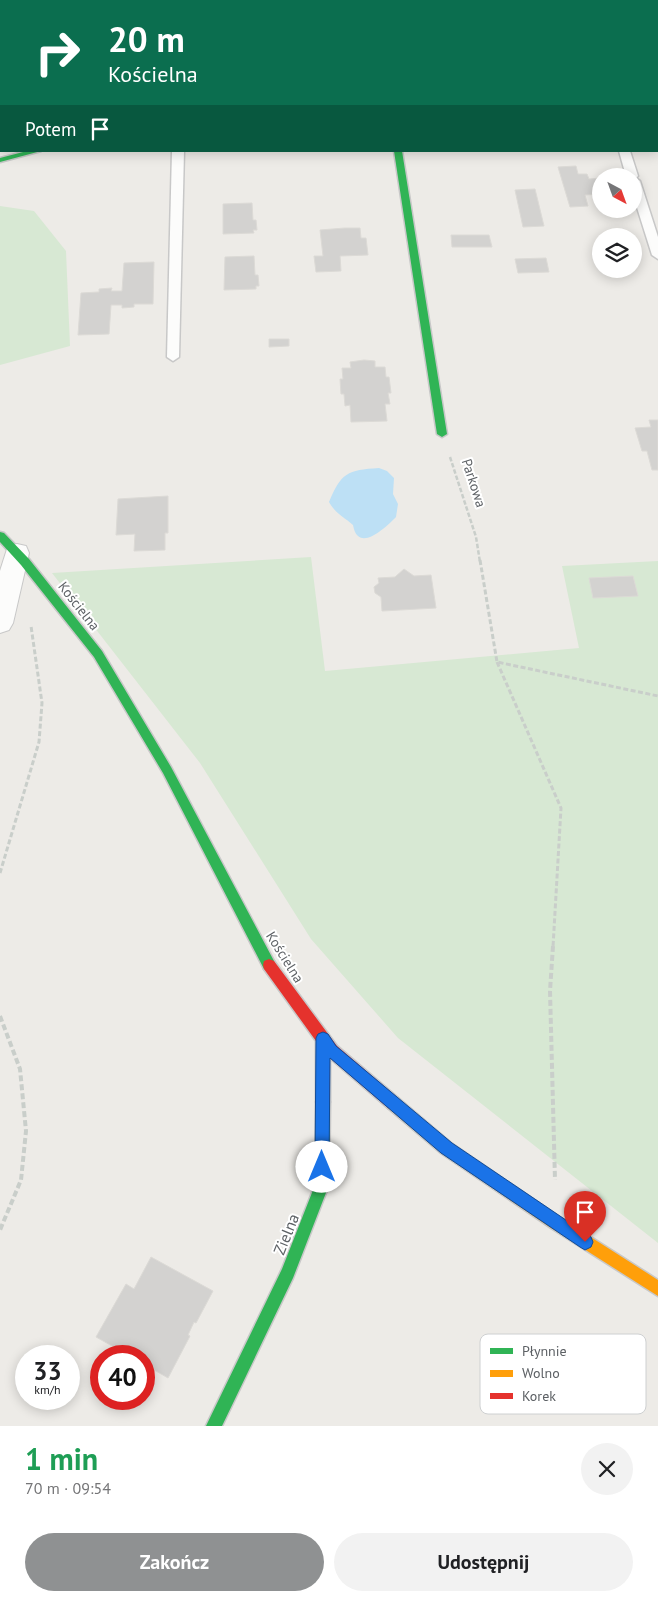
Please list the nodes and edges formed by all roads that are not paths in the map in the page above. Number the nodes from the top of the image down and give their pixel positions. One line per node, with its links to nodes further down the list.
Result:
1 (33, 152): 5 (street)
2 (178, 152): 9 (lane)
3 (398, 152): 10 (street)
4 (624, 152): 6 (lane)
5 (0, 160)
6 (629, 168)
7 (642, 206): 8 (lane)
8 (658, 255)
9 (173, 357)
10 (442, 434)
11 (8, 544): 12 (street); 13 (street, Kościelna)
12 (0, 623)
13 (323, 1038): 14 (street, Kościelna); 15 (street, Zielna)
14 (658, 1289)
15 (214, 1426)

